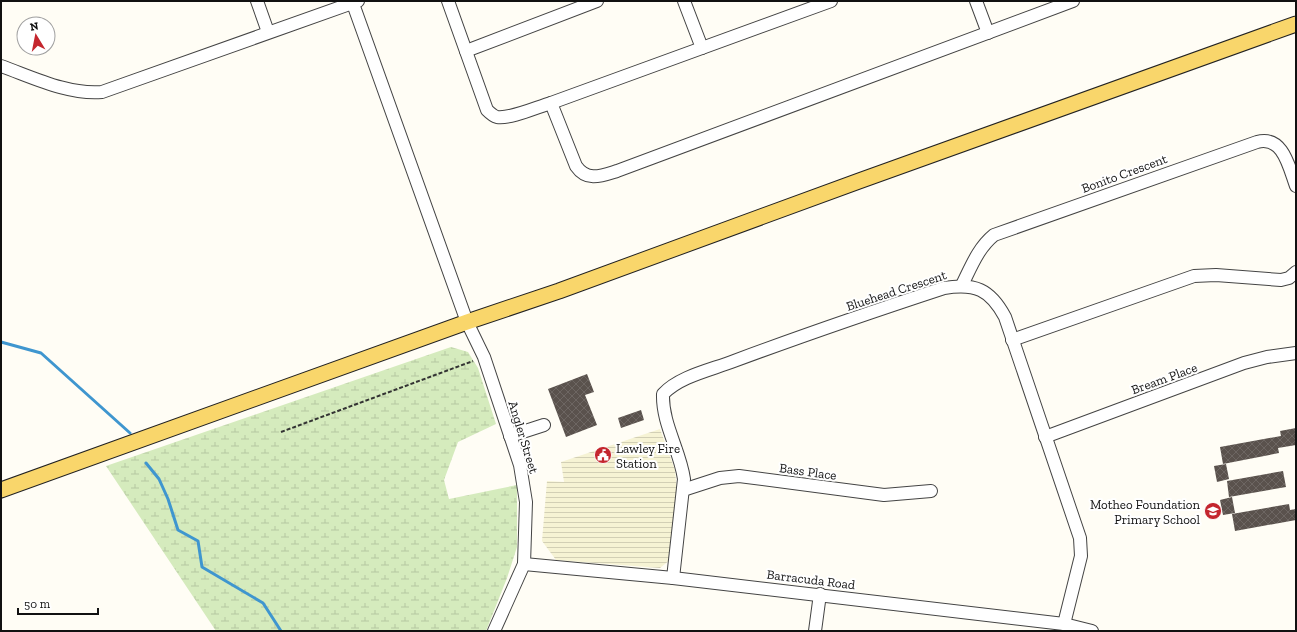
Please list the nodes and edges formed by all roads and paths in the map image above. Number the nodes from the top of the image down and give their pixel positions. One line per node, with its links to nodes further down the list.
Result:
1 (257, 1): 10 (street)
2 (448, 1): 13 (street)
3 (597, 1): 13 (street)
4 (684, 1): 12 (street)
5 (831, 1): 12 (street)
6 (976, 1): 11 (street)
7 (1073, 1): 11 (street)
8 (354, 2): 10 (street); 19 (street, Angler Street)
9 (1296, 24): 19 (main road)
10 (268, 32): 14 (street)
11 (988, 33): 15 (street)
12 (702, 48): 15 (street)
13 (466, 51): 15 (street)
14 (1, 66)
15 (551, 103)
16 (1296, 186): 18 (street, Bonito Crescent)
17 (1296, 272): 20 (street)
18 (962, 285): 20 (street, Bluehead Crescent); 28 (street, Bluehead Crescent)
19 (467, 322): 22 (street, Angler Street); 27 (main road)
20 (1012, 340): 26 (street, Bluehead Crescent)
21 (1296, 353): 26 (street, Bream Place)
22 (484, 357): 24 (path); 25 (street, Angler Street)
23 (544, 425): 25 (street)
24 (281, 432)
25 (510, 436): 30 (street, Angler Street)
26 (1045, 437): 33 (street, Bluehead Crescent)
27 (1, 490)
28 (683, 490): 29 (street, Bass Place); 31 (street, Bluehead Crescent)
29 (931, 492)
30 (524, 564): 31 (street, Barracuda Road); 34 (street, Angler Street)
31 (673, 578): 32 (street, Barracuda Road)
32 (820, 594): 33 (street, Barracuda Road); 35 (street)
33 (1064, 624): 36 (street, Barracuda Road)
34 (494, 631)
35 (815, 631)
36 (1092, 631)

